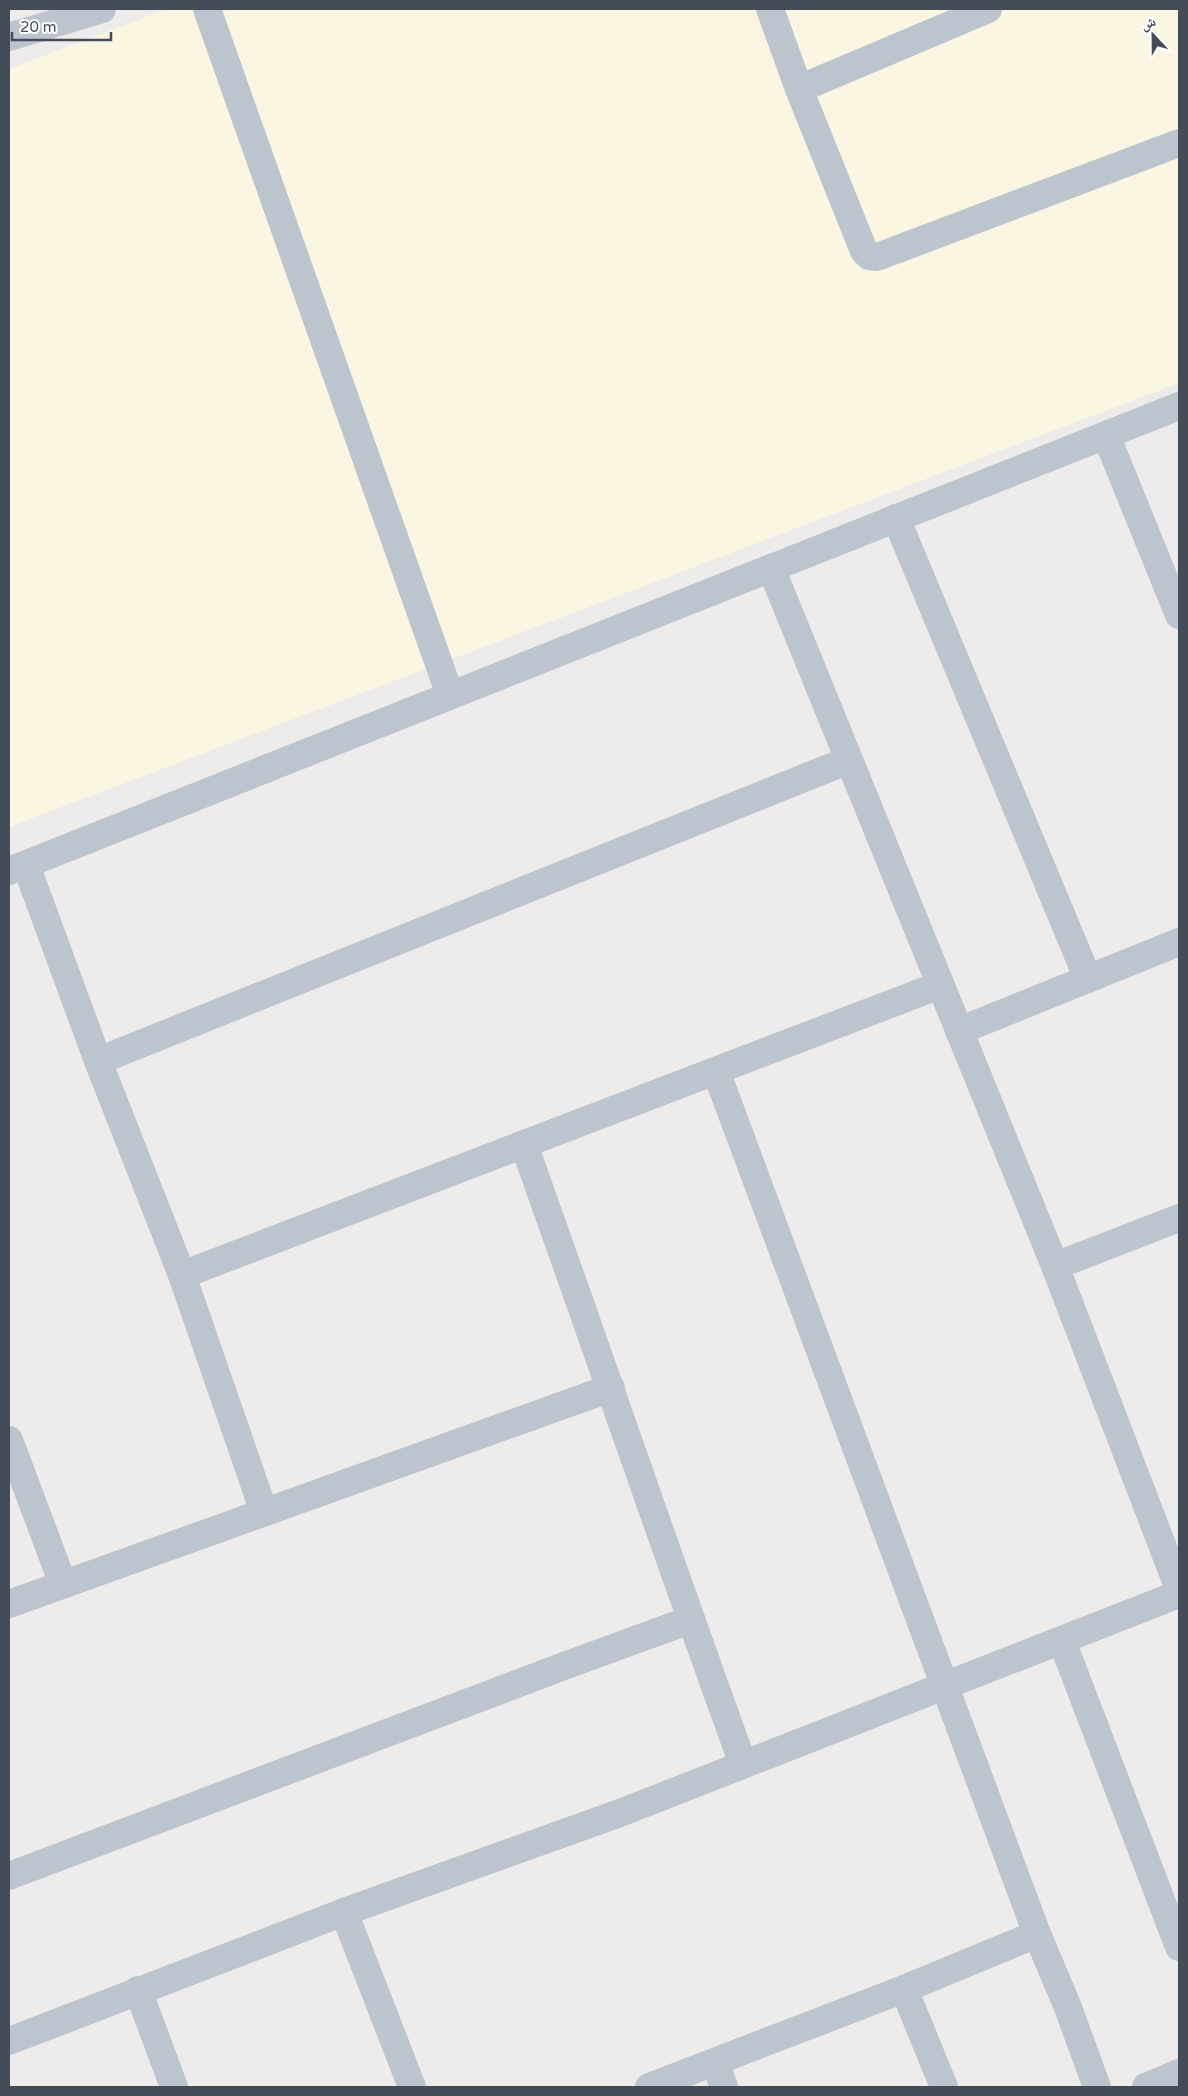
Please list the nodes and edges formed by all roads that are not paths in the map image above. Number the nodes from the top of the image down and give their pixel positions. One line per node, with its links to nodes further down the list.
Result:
1 (102, 9): 5 (street)
2 (207, 9): 13 (street)
3 (770, 9): 6 (street)
4 (988, 9): 6 (street)
5 (9, 37)
6 (798, 90): 7 (street)
7 (1179, 142)
8 (1179, 406): 9 (street)
9 (1106, 435): 10 (street); 12 (street)
10 (896, 518): 11 (street); 17 (street)
11 (771, 568): 13 (street); 14 (street)
12 (1179, 615)
13 (450, 695): 15 (street)
14 (849, 760): 18 (street); 20 (street)
15 (17, 868): 20 (street)
16 (1179, 942): 17 (street)
17 (1088, 979): 19 (street)
18 (940, 985): 19 (street); 21 (street)
19 (959, 1031): 24 (street)
20 (98, 1062): 25 (street)
21 (716, 1071): 22 (street); 35 (street)
22 (524, 1145): 25 (street); 26 (street)
23 (1179, 1218): 24 (street)
24 (1055, 1266): 30 (street)
25 (182, 1275): 28 (street)
26 (611, 1388): 28 (street); 33 (street)
27 (9, 1440): 29 (street)
28 (264, 1512): 29 (street)
29 (63, 1584): 32 (street)
30 (1179, 1589)
31 (1179, 1594): 34 (street)
32 (9, 1604)
33 (690, 1620): 36 (street); 37 (street)
34 (1062, 1640): 35 (street); 40 (street)
35 (945, 1687): 36 (street); 39 (street)
36 (743, 1764): 38 (street)
37 (9, 1876)
38 (344, 1912): 42 (street); 47 (street)
39 (1037, 1934): 41 (street); 51 (street)
40 (1179, 1947)
41 (904, 1989): 44 (street); 50 (street)
42 (138, 1990): 43 (street); 46 (street)
43 (9, 2041)
44 (715, 2062): 48 (street); 49 (street)
45 (1179, 2073): 52 (street)
46 (174, 2087)
47 (412, 2087)
48 (649, 2087)
49 (724, 2087)
50 (944, 2087)
51 (1097, 2087)
52 (1146, 2087)

